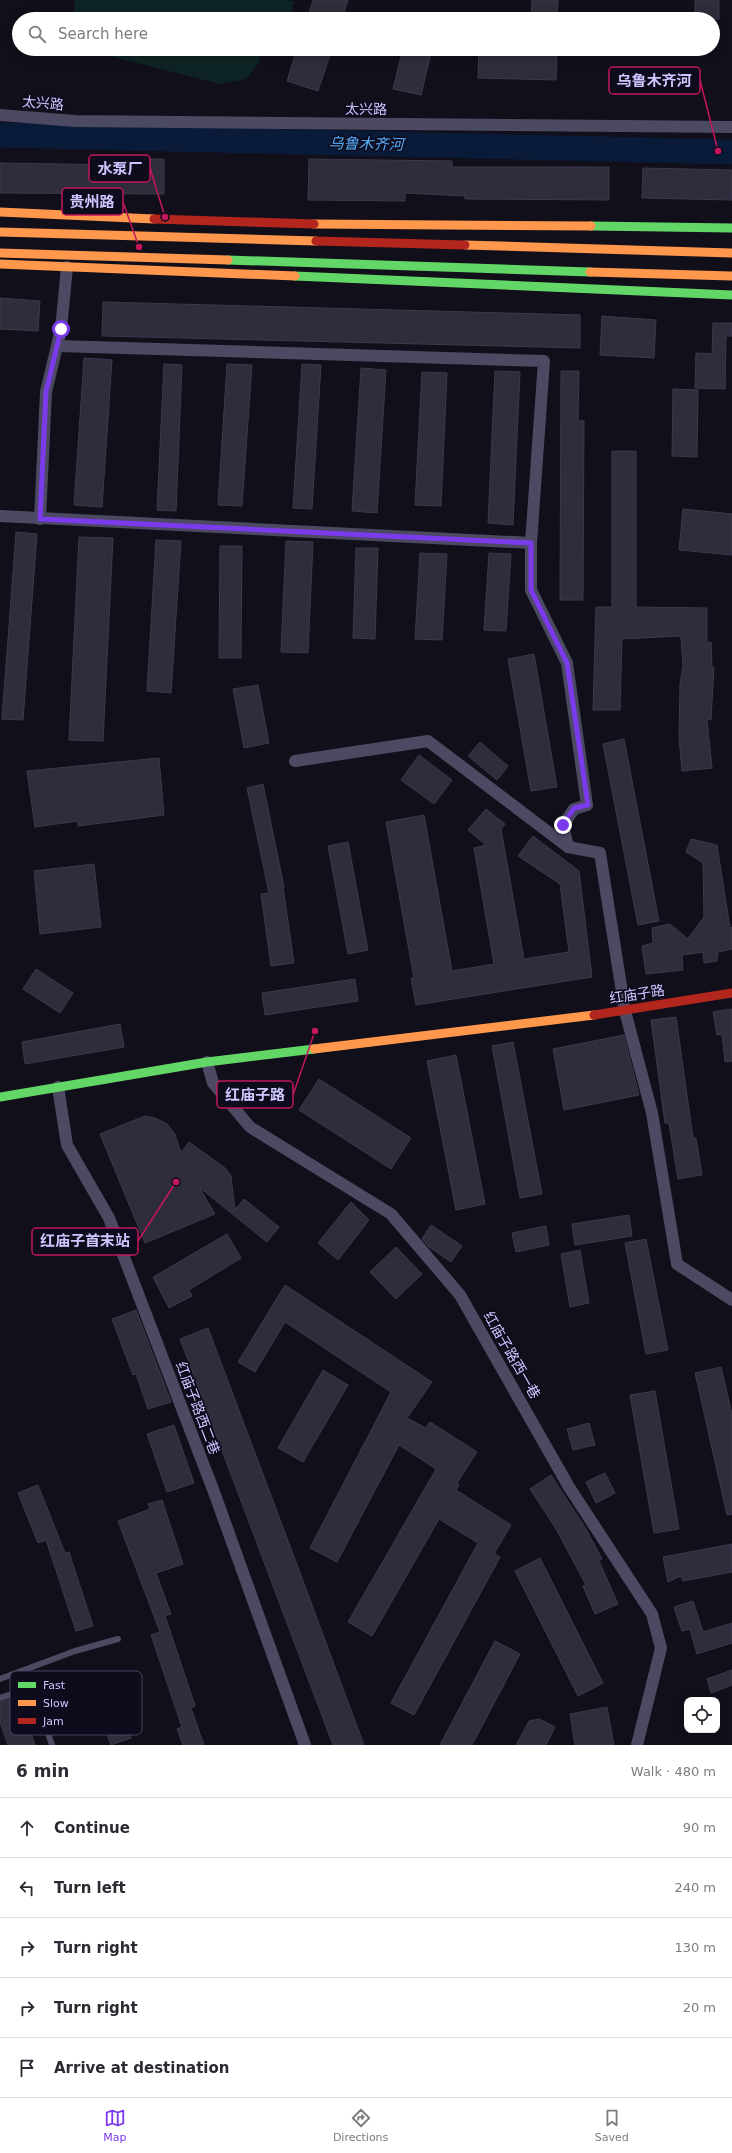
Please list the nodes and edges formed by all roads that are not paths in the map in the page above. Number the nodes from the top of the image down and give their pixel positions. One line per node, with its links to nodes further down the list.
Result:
1 (0, 114): 2 (street, 太兴路)
2 (732, 127)
3 (0, 212): 4 (main road)
4 (732, 228)
5 (0, 232): 7 (main road)
6 (0, 253): 10 (main road)
7 (732, 253)
8 (0, 264): 9 (main road)
9 (67, 267): 11 (main road); 12 (street)
10 (732, 276)
11 (732, 295)
12 (58, 346): 14 (street); 15 (street)
13 (0, 516): 14 (street)
14 (40, 519): 15 (street)
15 (531, 543): 17 (street)
16 (295, 761): 17 (street)
17 (568, 847): 19 (street)
18 (732, 993): 19 (main road, 红庙子路)
19 (625, 1011): 20 (main road, 红庙子路); 23 (street)
20 (207, 1062): 21 (main road, 红庙子路); 33 (street, 红庙子路西一巷)
21 (58, 1087): 22 (main road, 红庙子路); 32 (street, 红庙子路西二巷)
22 (0, 1097)
23 (732, 1300)
24 (118, 1639): 25 (lane)
25 (22, 1671)
26 (10, 1675): 27 (lane)
27 (0, 1679)
28 (10, 1695): 29 (lane)
29 (0, 1698)
30 (49, 1735): 31 (lane)
31 (52, 1745)
32 (305, 1745)
33 (636, 1745)

